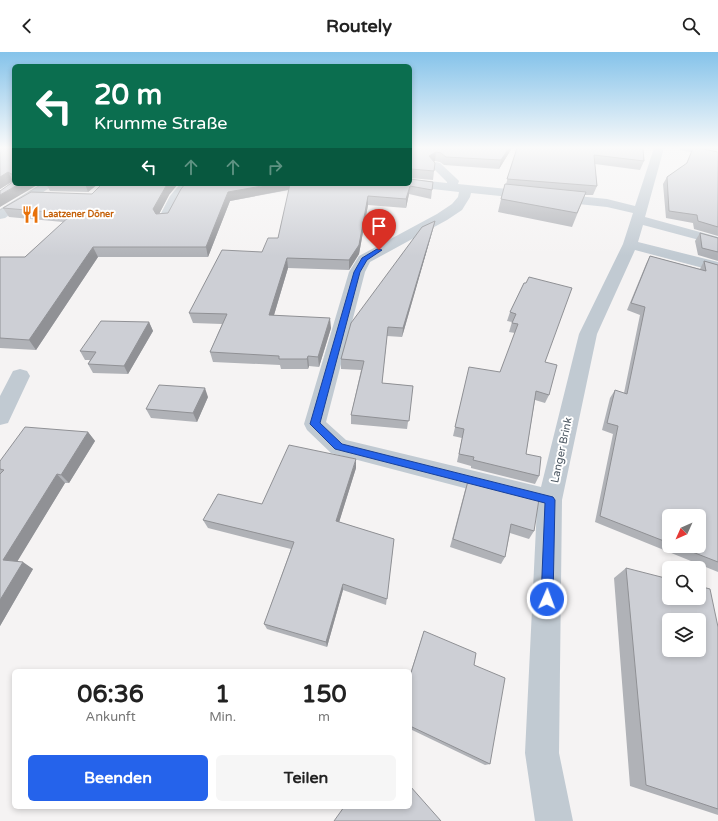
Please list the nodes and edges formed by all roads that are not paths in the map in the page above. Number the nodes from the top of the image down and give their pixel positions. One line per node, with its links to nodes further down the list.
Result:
1 (421, 184): 6 (street)
2 (456, 184): 6 (street)
3 (648, 184): 10 (street, Langer Brink)
4 (46, 186): 7 (street)
5 (185, 186): 11 (street)
6 (459, 187): 10 (street); 17 (street)
7 (34, 195): 8 (street); 9 (street)
8 (56, 196)
9 (0, 215)
10 (638, 215): 12 (street); 13 (street, Langer Brink)
11 (165, 219)
12 (718, 241)
13 (630, 244): 14 (street); 17 (street, Langer Brink)
14 (718, 267)
15 (20, 376): 16 (street)
16 (0, 417)
17 (550, 500): 18 (street, Langer Brink)
18 (554, 821)

